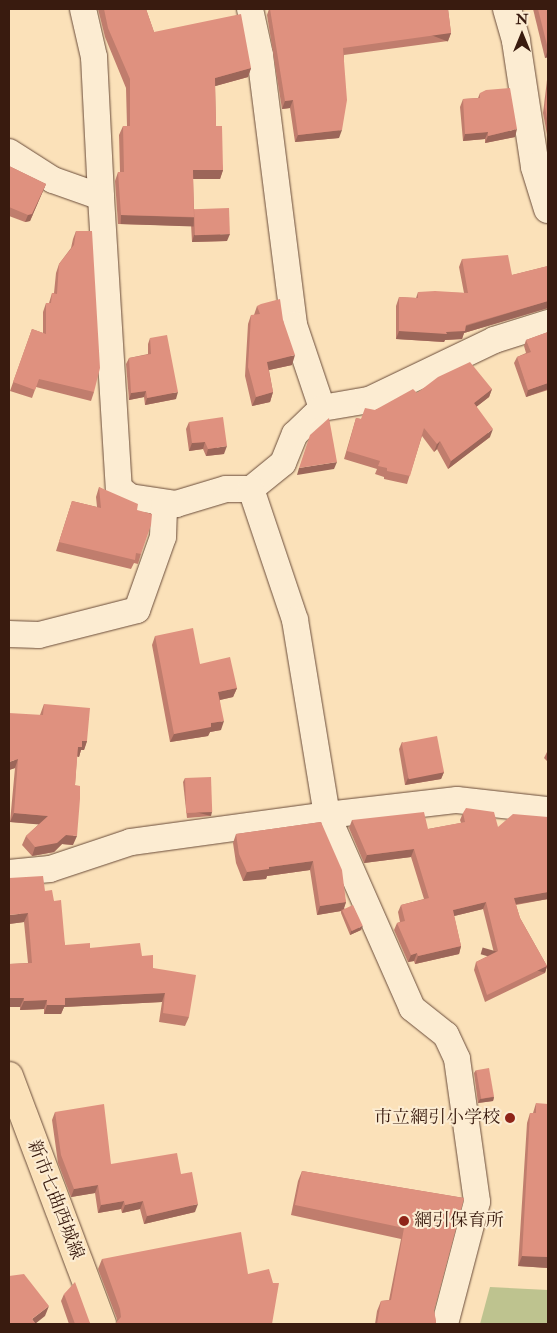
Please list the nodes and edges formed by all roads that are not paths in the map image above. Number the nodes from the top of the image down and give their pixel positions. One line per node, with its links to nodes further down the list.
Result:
1 (83, 9): 5 (street)
2 (250, 9): 8 (street)
3 (507, 9): 6 (street)
4 (9, 152): 5 (street)
5 (101, 197): 10 (street)
6 (548, 209)
7 (548, 323): 8 (street)
8 (322, 408): 9 (street)
9 (251, 489): 10 (street); 13 (street)
10 (164, 505): 11 (street)
11 (9, 634)
12 (548, 810): 13 (street)
13 (328, 815): 14 (street); 17 (street)
14 (9, 873)
15 (9, 1076): 16 (main road, 新市七曲西城線)
16 (102, 1324)
17 (445, 1324)

